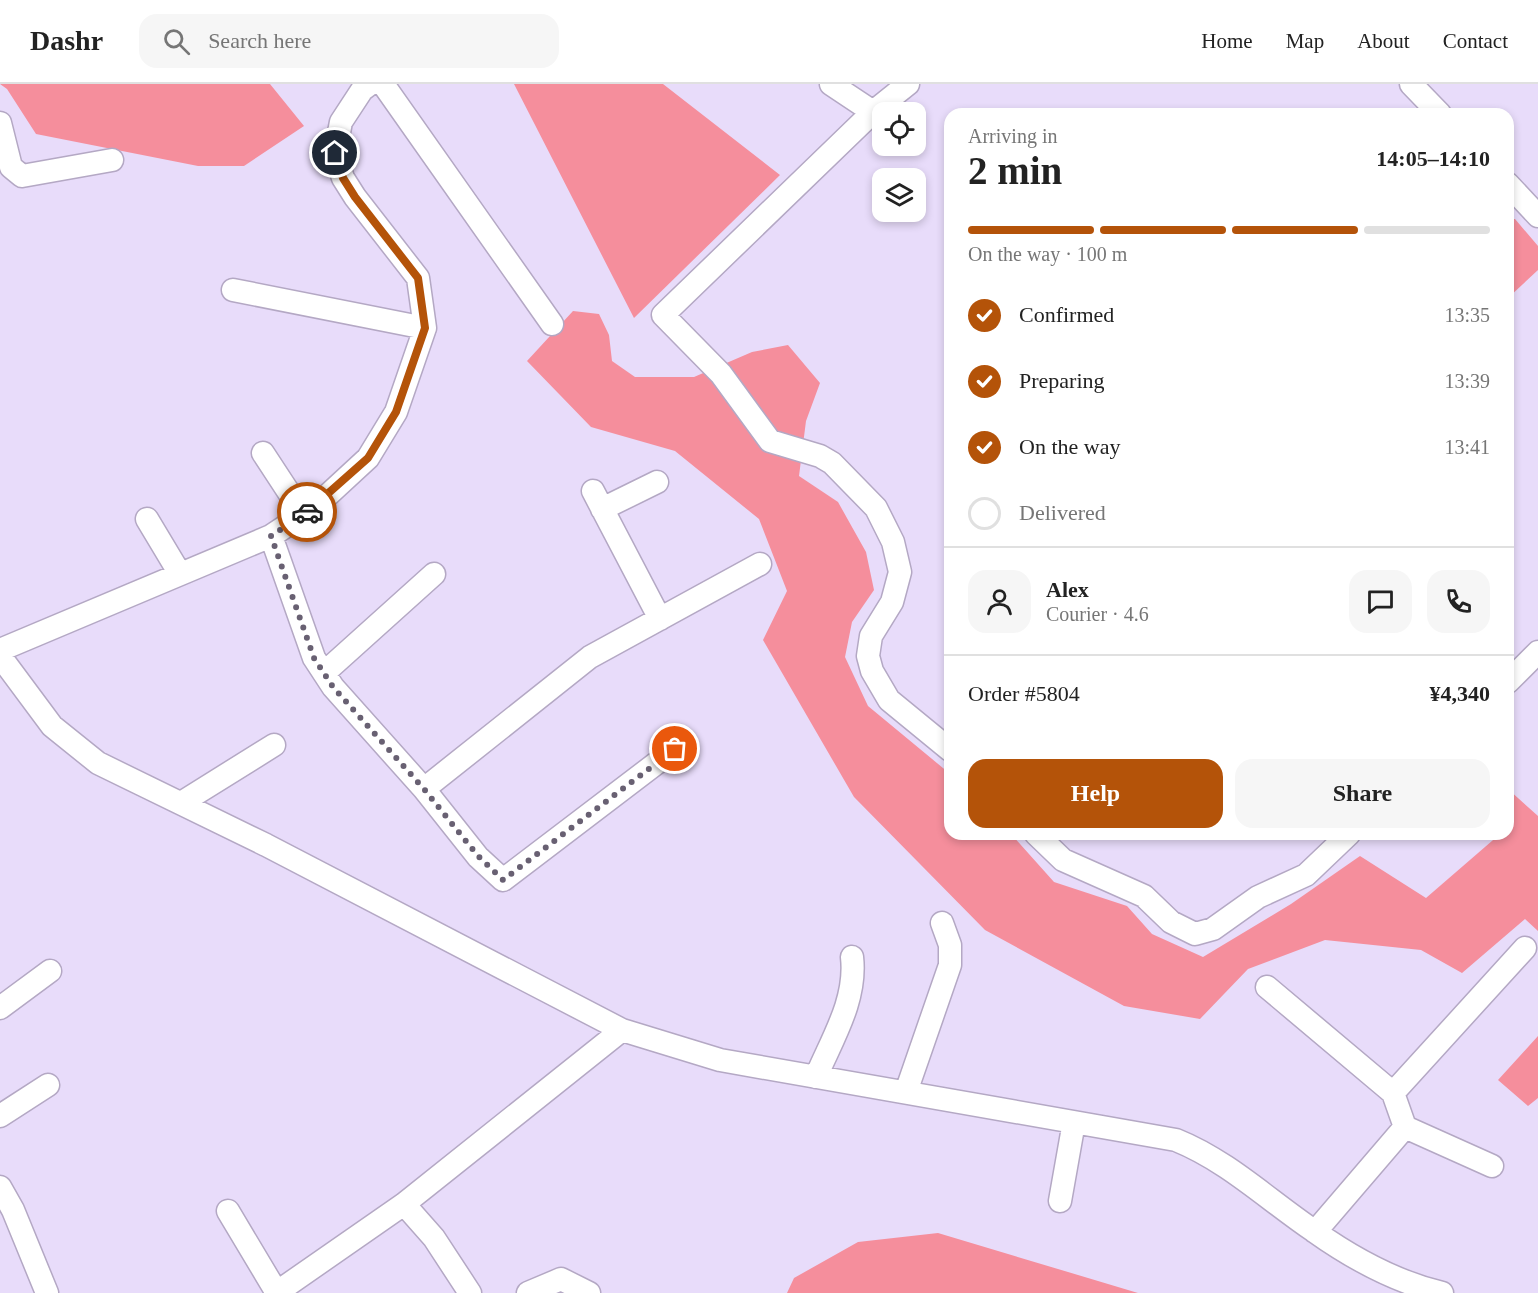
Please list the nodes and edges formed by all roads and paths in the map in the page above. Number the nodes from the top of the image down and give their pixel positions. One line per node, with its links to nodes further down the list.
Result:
1 (370, 84): 16 (street)
2 (383, 84): 15 (street)
3 (831, 84): 8 (street)
4 (908, 84): 6 (street)
5 (1412, 84): 7 (street)
6 (886, 102)
7 (1434, 108)
8 (872, 111)
9 (872, 113): 32 (street)
10 (0, 123): 11 (street)
11 (112, 160)
12 (1514, 190): 13 (street)
13 (1538, 216)
14 (233, 290): 16 (street)
15 (552, 324)
16 (425, 328): 19 (street)
17 (263, 453): 19 (street)
18 (657, 482): 25 (street)
19 (303, 514): 21 (street)
20 (147, 519): 23 (street)
21 (271, 536): 23 (street); 29 (street)
22 (760, 564): 25 (street)
23 (180, 574): 26 (street)
24 (434, 574): 29 (street)
25 (660, 619): 34 (street)
26 (0, 650)
27 (1538, 652): 30 (street)
28 (0, 656): 35 (street)
29 (324, 673): 34 (street)
30 (1514, 676)
31 (274, 745): 35 (street)
32 (944, 745)
33 (675, 749): 34 (street)
34 (424, 789)
35 (181, 803): 44 (street)
36 (1042, 840): 37 (street)
37 (1343, 840)
38 (942, 923): 47 (street)
39 (1526, 948): 48 (street)
40 (852, 957): 45 (street)
41 (50, 971): 43 (street)
42 (1267, 987): 48 (street)
43 (0, 1008)
44 (622, 1030): 45 (street); 55 (street)
45 (816, 1077): 47 (street)
46 (48, 1085): 49 (street)
47 (906, 1092): 50 (street)
48 (1393, 1093): 51 (street)
49 (0, 1116)
50 (1074, 1122): 54 (street); 57 (street)
51 (1405, 1127): 52 (street); 57 (street)
52 (1492, 1166)
53 (0, 1187): 58 (street)
54 (1060, 1201)
55 (404, 1204): 59 (street); 60 (street)
56 (228, 1211): 59 (street)
57 (1315, 1232): 63 (street)
58 (47, 1293)
59 (276, 1293)
60 (470, 1293)
61 (528, 1293): 62 (street)
62 (589, 1293)
63 (1442, 1293)

